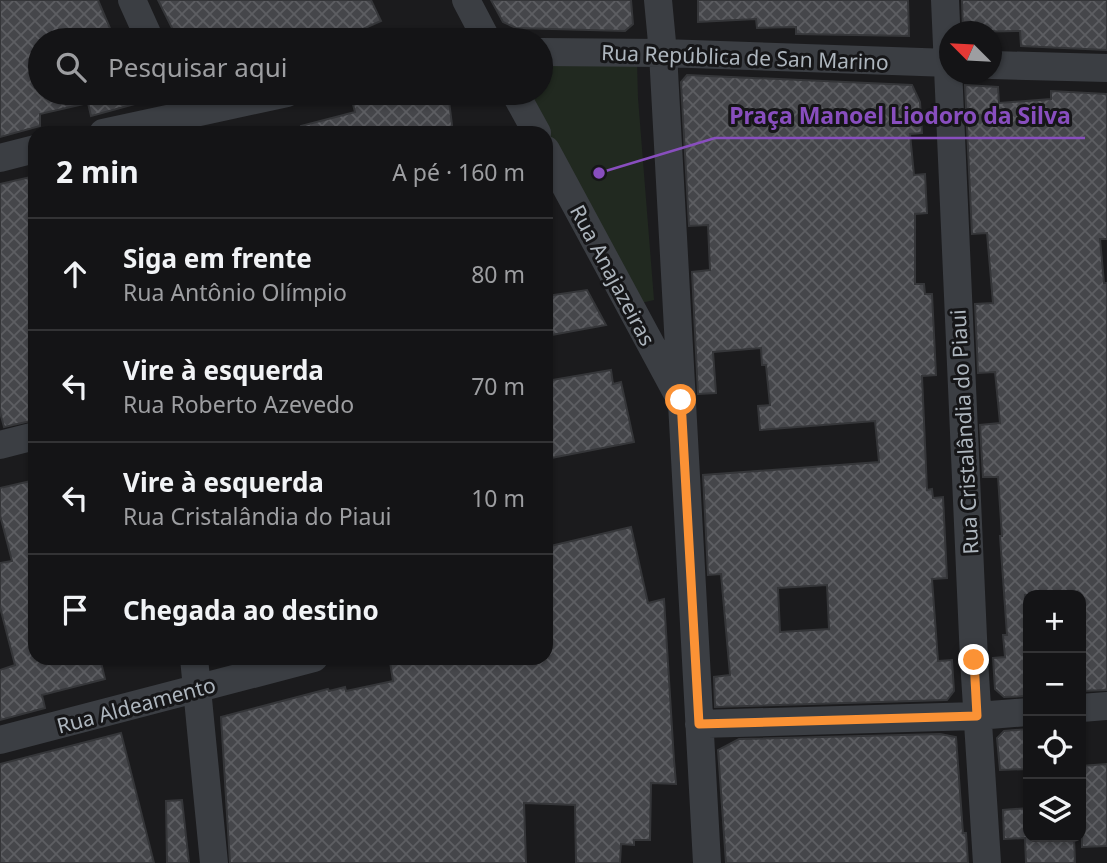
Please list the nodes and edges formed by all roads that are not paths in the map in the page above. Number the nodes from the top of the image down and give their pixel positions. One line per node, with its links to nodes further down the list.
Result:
1 (132, 0): 6 (street)
2 (466, 0): 7 (street)
3 (658, 0): 9 (street)
4 (944, 0): 5 (street, Rua Cristalândia do Piaui)
5 (945, 21)
6 (145, 28)
7 (481, 28)
8 (553, 52): 9 (street, Rua República de San Marino)
9 (663, 53): 10 (street, Rua República de San Marino); 22 (street)
10 (939, 63)
11 (1002, 65): 12 (street)
12 (1107, 68)
13 (949, 84): 31 (street, Rua Cristalândia do Piaui)
14 (222, 105): 16 (street)
15 (522, 105): 18 (street)
16 (173, 114): 17 (street)
17 (129, 126)
18 (533, 126)
19 (28, 151): 20 (street)
20 (0, 158)
21 (553, 163): 22 (street, Rua Anajazeiras)
22 (681, 400): 32 (street)
23 (28, 438): 24 (street)
24 (0, 445)
25 (194, 665): 27 (street)
26 (287, 665): 27 (street, Rua Aldeamento)
27 (196, 689): 33 (street, Rua Aldeamento); 34 (street)
28 (1107, 706): 29 (street)
29 (1086, 708)
30 (1023, 712): 31 (street)
31 (977, 716): 32 (street); 36 (street, Rua Cristalândia do Piaui)
32 (699, 724): 35 (street)
33 (0, 740)
34 (214, 863)
35 (707, 863)
36 (986, 863)

